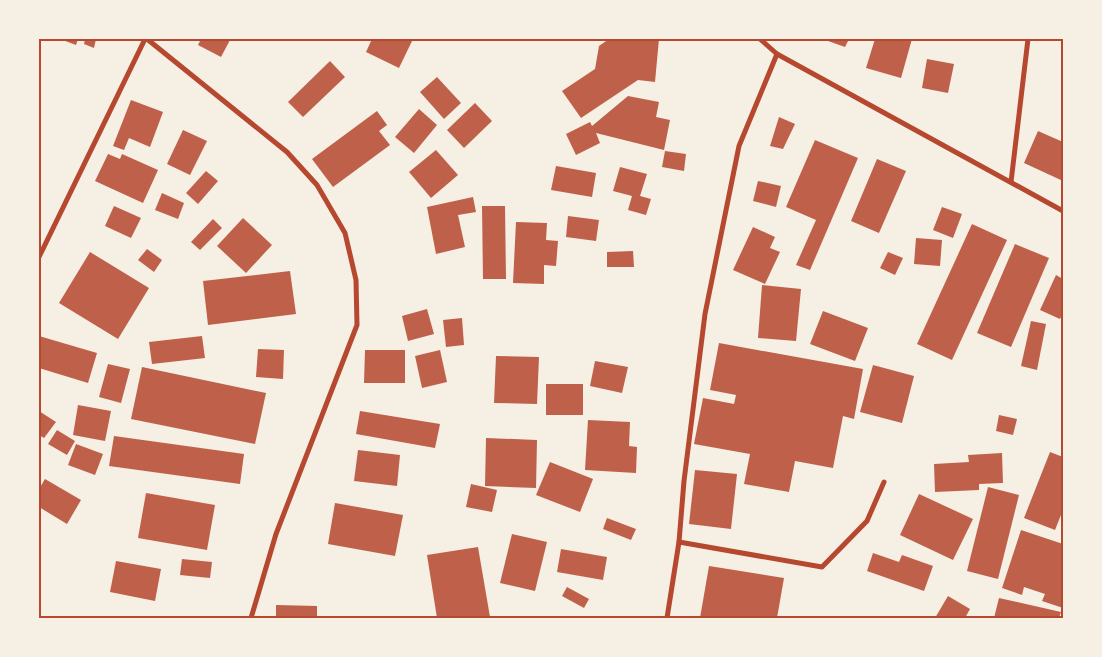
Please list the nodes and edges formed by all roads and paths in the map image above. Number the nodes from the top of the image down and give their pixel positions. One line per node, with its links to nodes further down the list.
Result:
1 (146, 39): 7 (street); 10 (street)
2 (760, 39): 4 (street)
3 (1028, 39): 5 (street)
4 (777, 54): 5 (street); 9 (street)
5 (1011, 182): 6 (street)
6 (1063, 211)
7 (39, 257)
8 (884, 482): 9 (street)
9 (679, 542): 11 (street)
10 (251, 618)
11 (667, 618)

